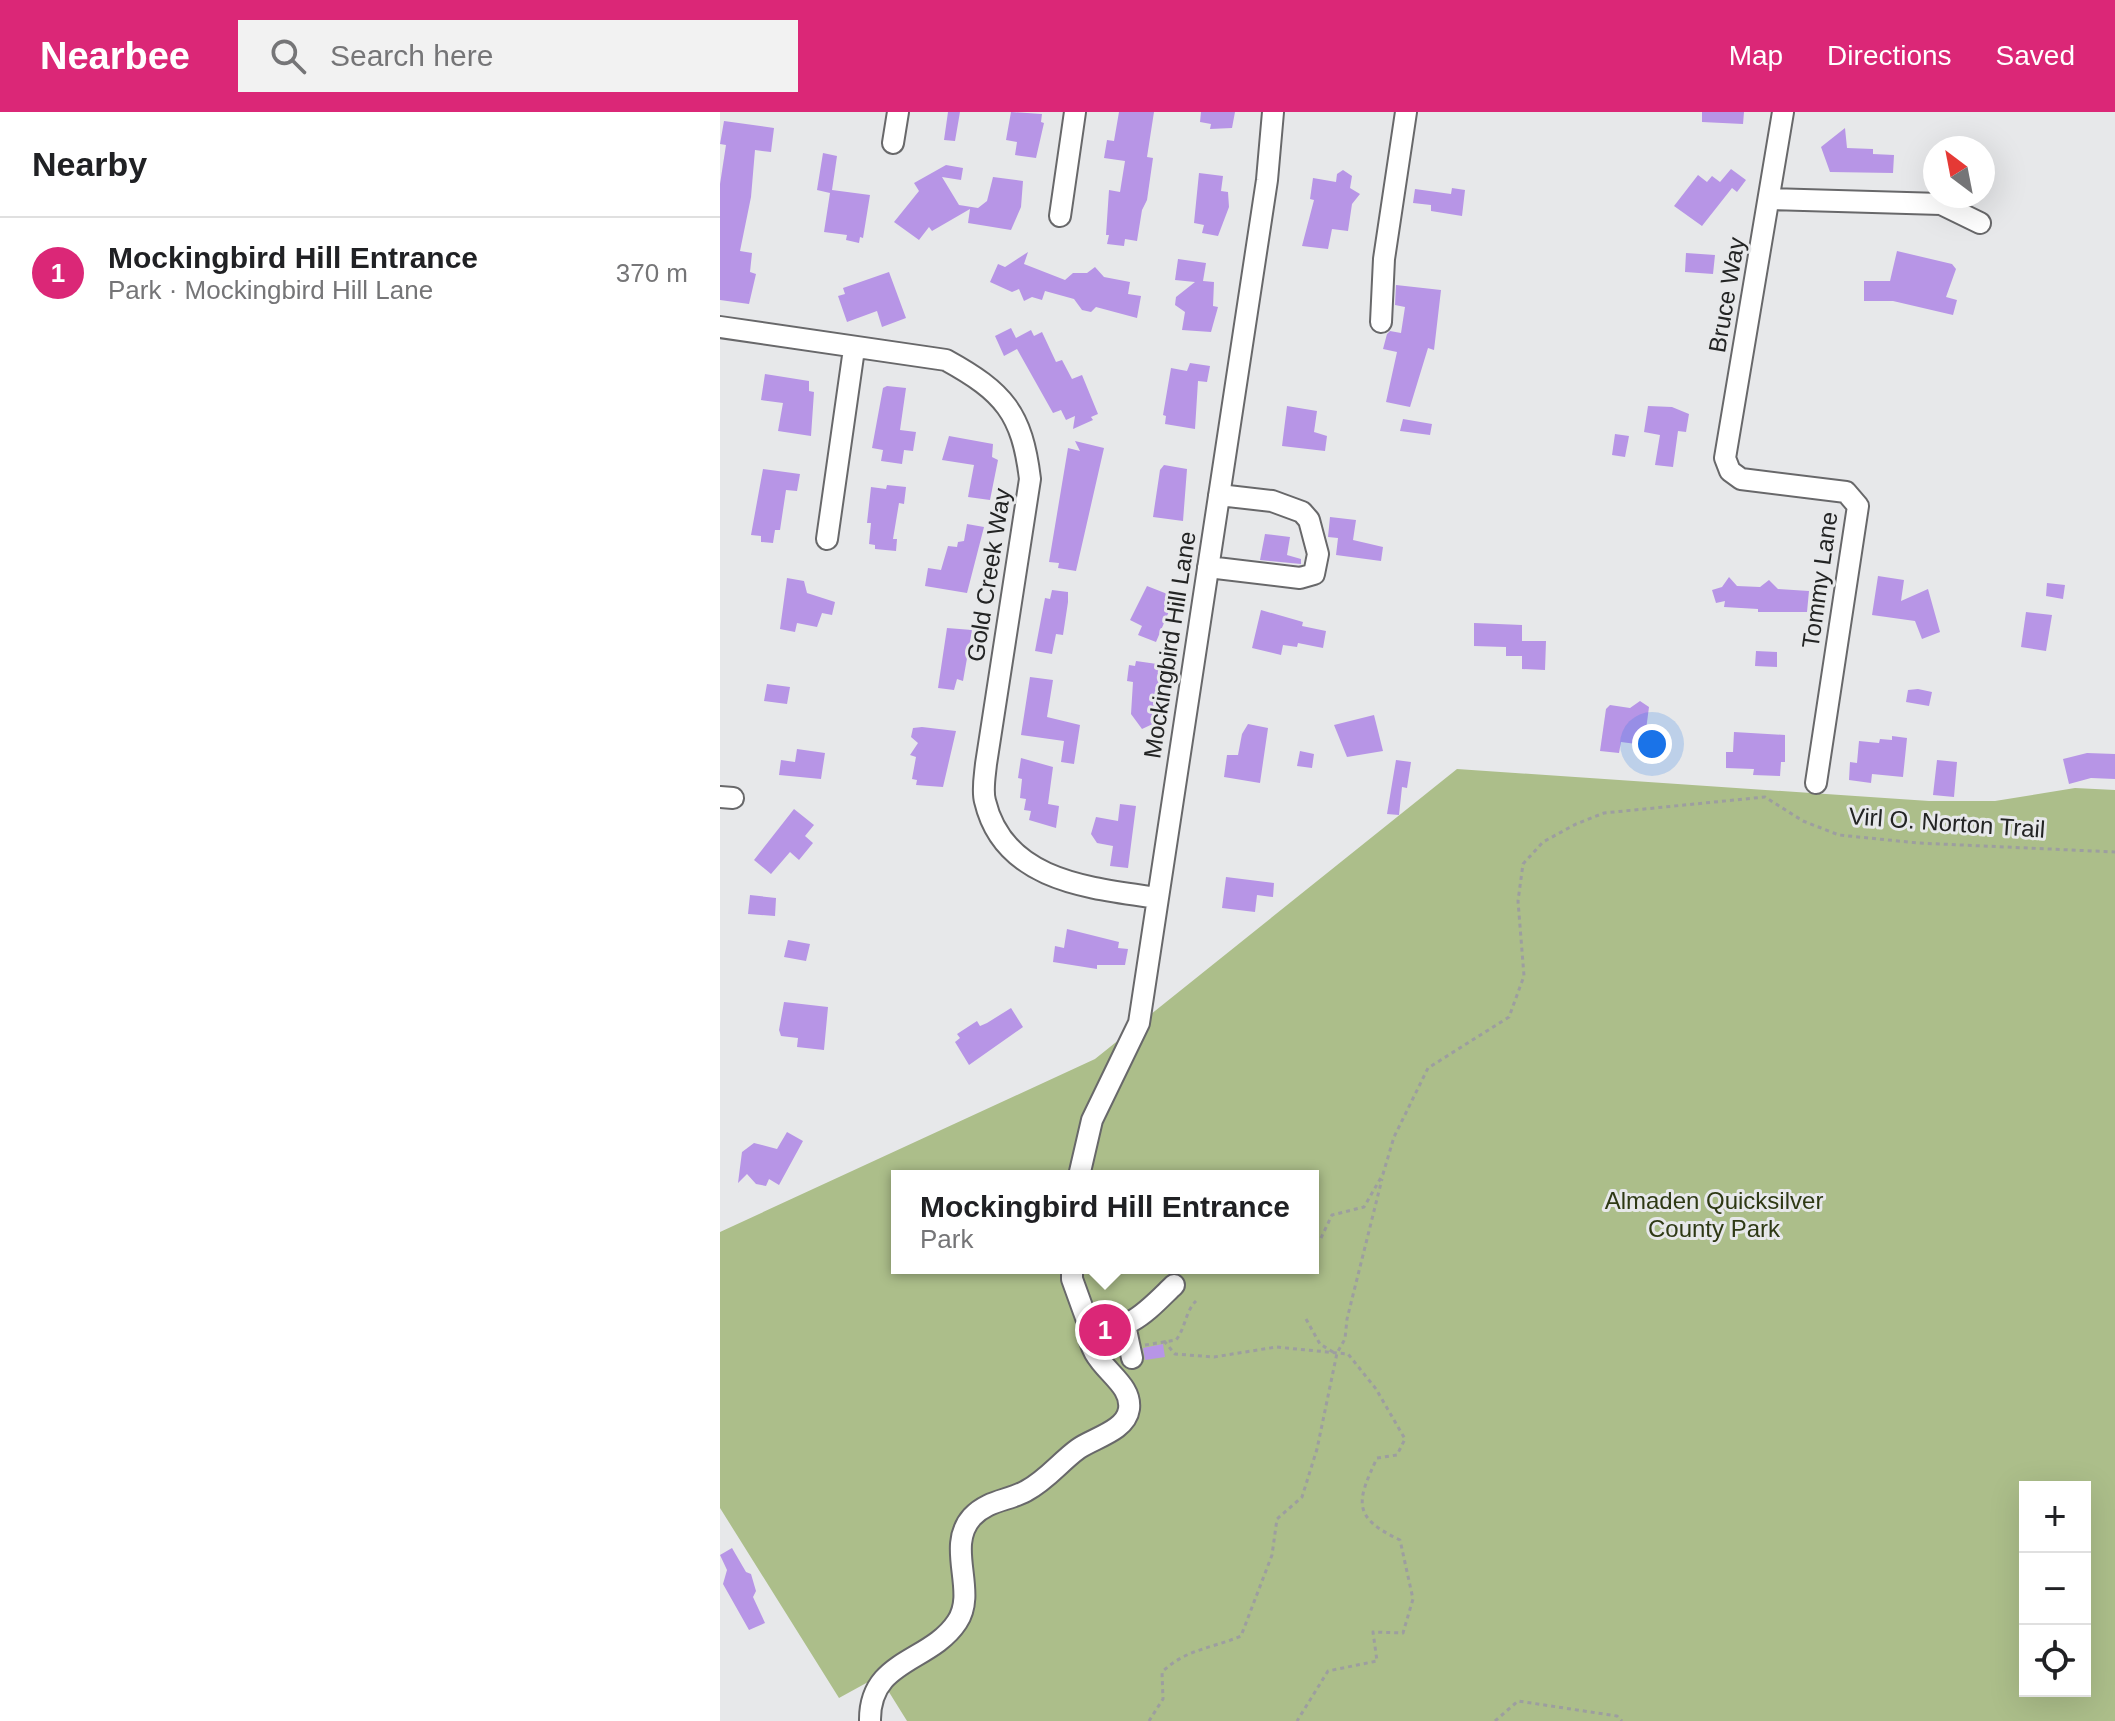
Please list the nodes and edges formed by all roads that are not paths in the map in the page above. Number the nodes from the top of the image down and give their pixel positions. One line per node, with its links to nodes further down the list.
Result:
1 (898, 112): 6 (street)
2 (1075, 112): 8 (street)
3 (1273, 112): 14 (street, Mockingbird Hill Lane)
4 (1406, 112): 10 (street)
5 (1783, 112): 7 (street, Bruce Way)
6 (893, 143)
7 (1769, 199): 9 (street); 13 (street, Bruce Way)
8 (1060, 216)
9 (1980, 223)
10 (1381, 322)
11 (720, 327): 12 (street, Gold Creek Way)
12 (854, 349): 15 (street); 18 (street, Gold Creek Way)
13 (1741, 479): 17 (street, Tommy Lane)
14 (1219, 495): 16 (street, Mockingbird Hill Lane); 16 (street)
15 (827, 539)
16 (1208, 567): 18 (street, Mockingbird Hill Lane)
17 (1816, 783)
18 (1158, 898): 19 (street, Mockingbird Hill Lane)
19 (1080, 1170)
20 (1072, 1274): 23 (street)
21 (1174, 1285): 22 (street)
22 (1125, 1325): 23 (street); 24 (street)
23 (1089, 1326): 25 (street)
24 (1131, 1353)
25 (870, 1721)

